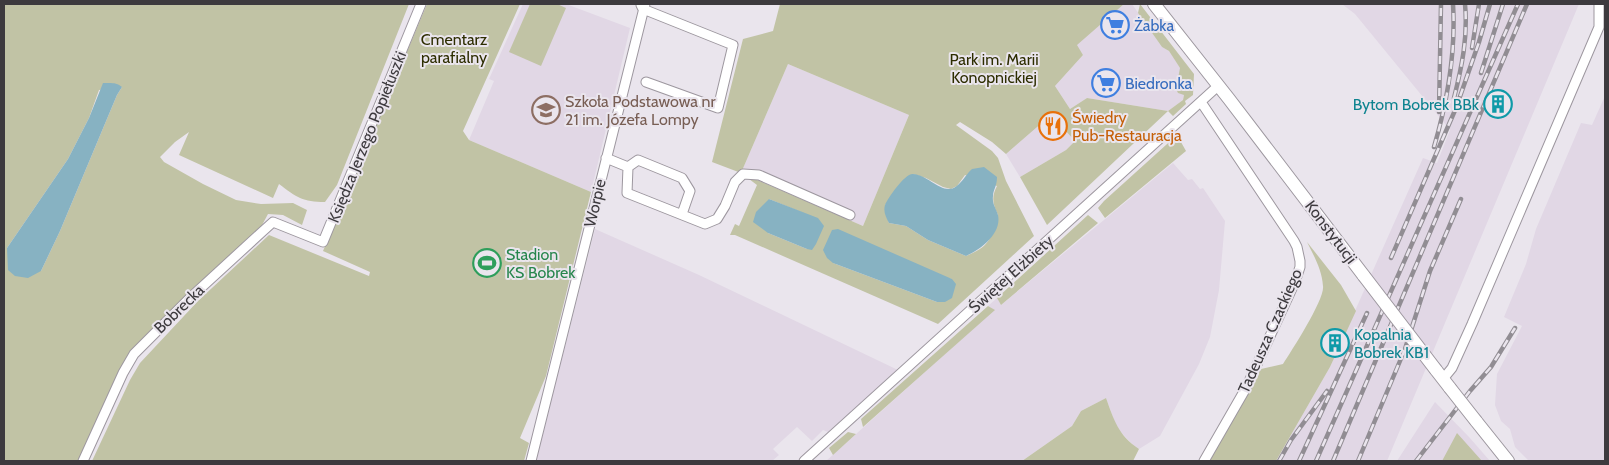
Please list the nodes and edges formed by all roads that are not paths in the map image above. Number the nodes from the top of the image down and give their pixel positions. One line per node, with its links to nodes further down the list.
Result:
1 (421, 4): 12 (street, Księdza Jerzego Popiełuszki)
2 (1154, 4): 6 (street, Konstytucji)
3 (1599, 4): 13 (street)
4 (643, 6): 5 (street); 8 (street, Worpie)
5 (646, 82)
6 (1218, 86): 7 (street, Świętej Elżbiety); 13 (street, Konstytucji, bridge)
7 (1201, 102): 16 (street, Świętej Elżbiety); 17 (street, Tadeusza Czackiego)
8 (606, 158): 9 (street); 15 (street, Worpie)
9 (628, 167): 10 (street); 10 (street)
10 (682, 214): 11 (street)
11 (850, 215)
12 (323, 242): 14 (street, Bobrecka)
13 (1443, 379): 18 (street, Konstytucji, bridge)
14 (83, 461)
15 (531, 461)
16 (804, 461)
17 (1204, 461)
18 (1508, 461)

